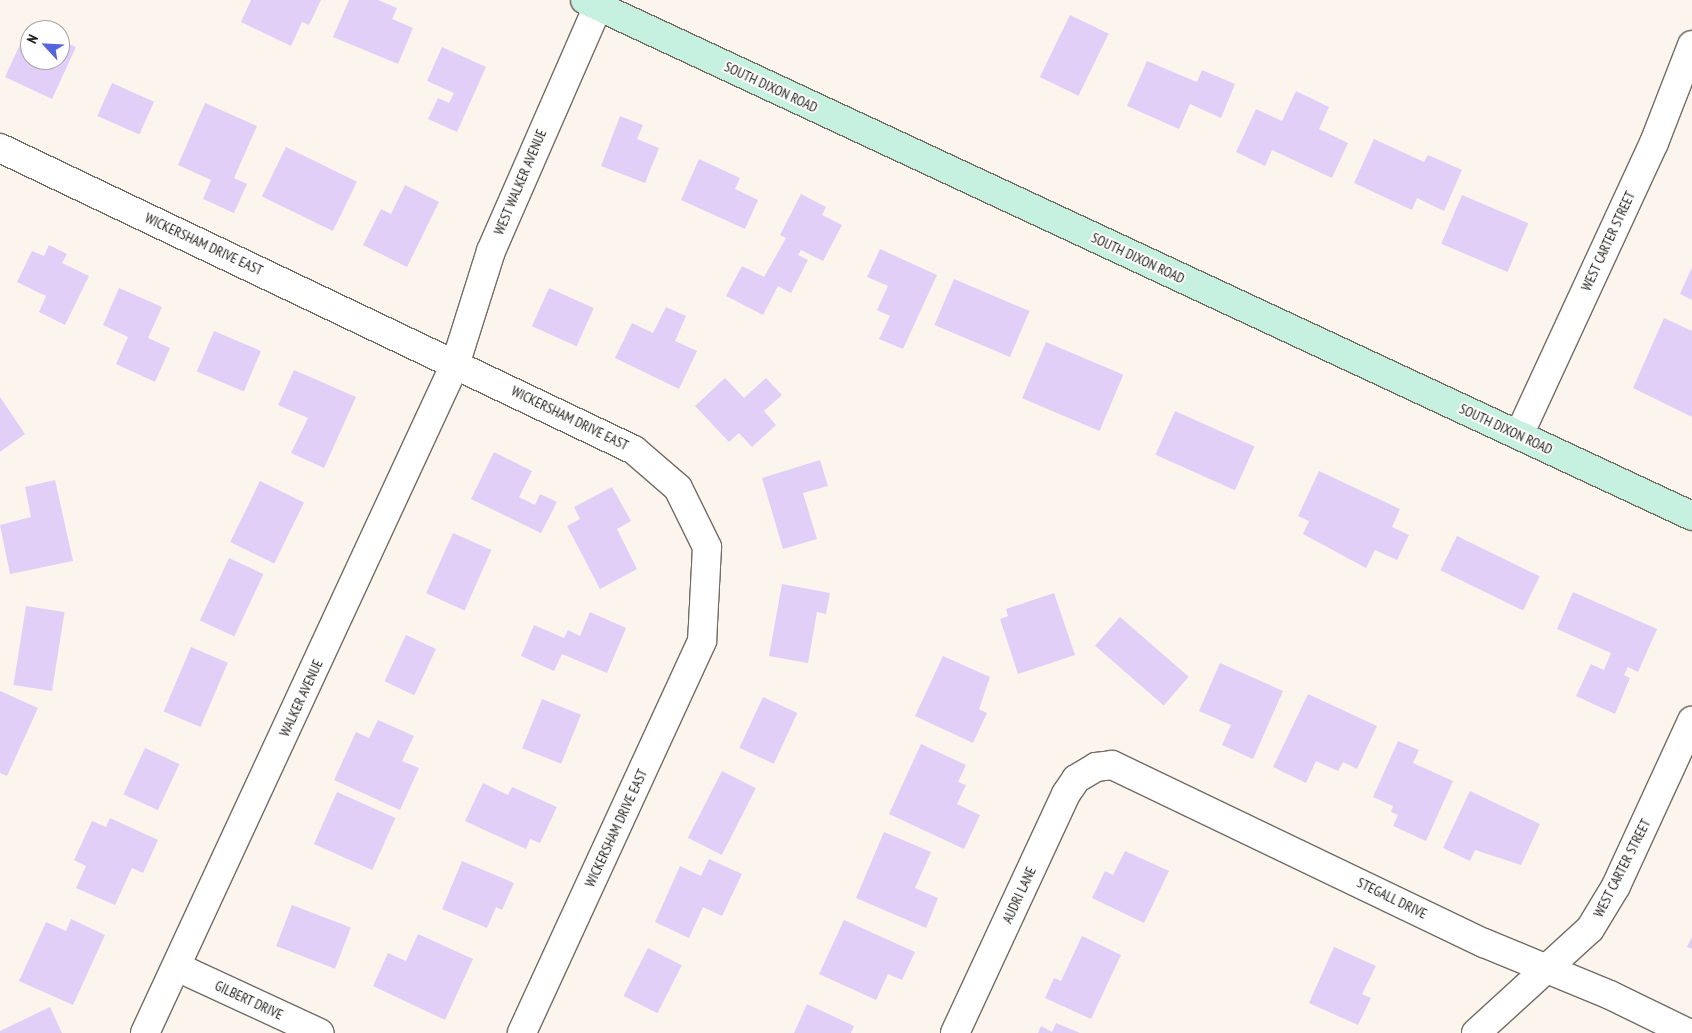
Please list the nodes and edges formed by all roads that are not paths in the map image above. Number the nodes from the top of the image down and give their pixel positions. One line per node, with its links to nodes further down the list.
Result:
1 (592, 3): 4 (street, WEST WALKER AVENUE); 5 (main road, SOUTH DIXON ROAD)
2 (1692, 45): 5 (street, WEST CARTER STREET)
3 (0, 148): 4 (street, WICKERSHAM DRIVE EAST)
4 (456, 362): 9 (street, WALKER AVENUE); 13 (street, WICKERSHAM DRIVE EAST)
5 (1519, 435): 6 (main road, SOUTH DIXON ROAD)
6 (1692, 516)
7 (1692, 721): 10 (street, WEST CARTER STREET)
8 (1096, 767): 10 (street, STEGALL DRIVE); 14 (street, AUDRI LANE)
9 (177, 968): 11 (street, WALKER AVENUE); 12 (street, GILBERT DRIVE)
10 (1546, 970): 15 (street, WEST CARTER STREET); 16 (street, STEGALL DRIVE)
11 (146, 1033)
12 (320, 1033)
13 (522, 1033)
14 (955, 1033)
15 (1476, 1033)
16 (1688, 1033)

